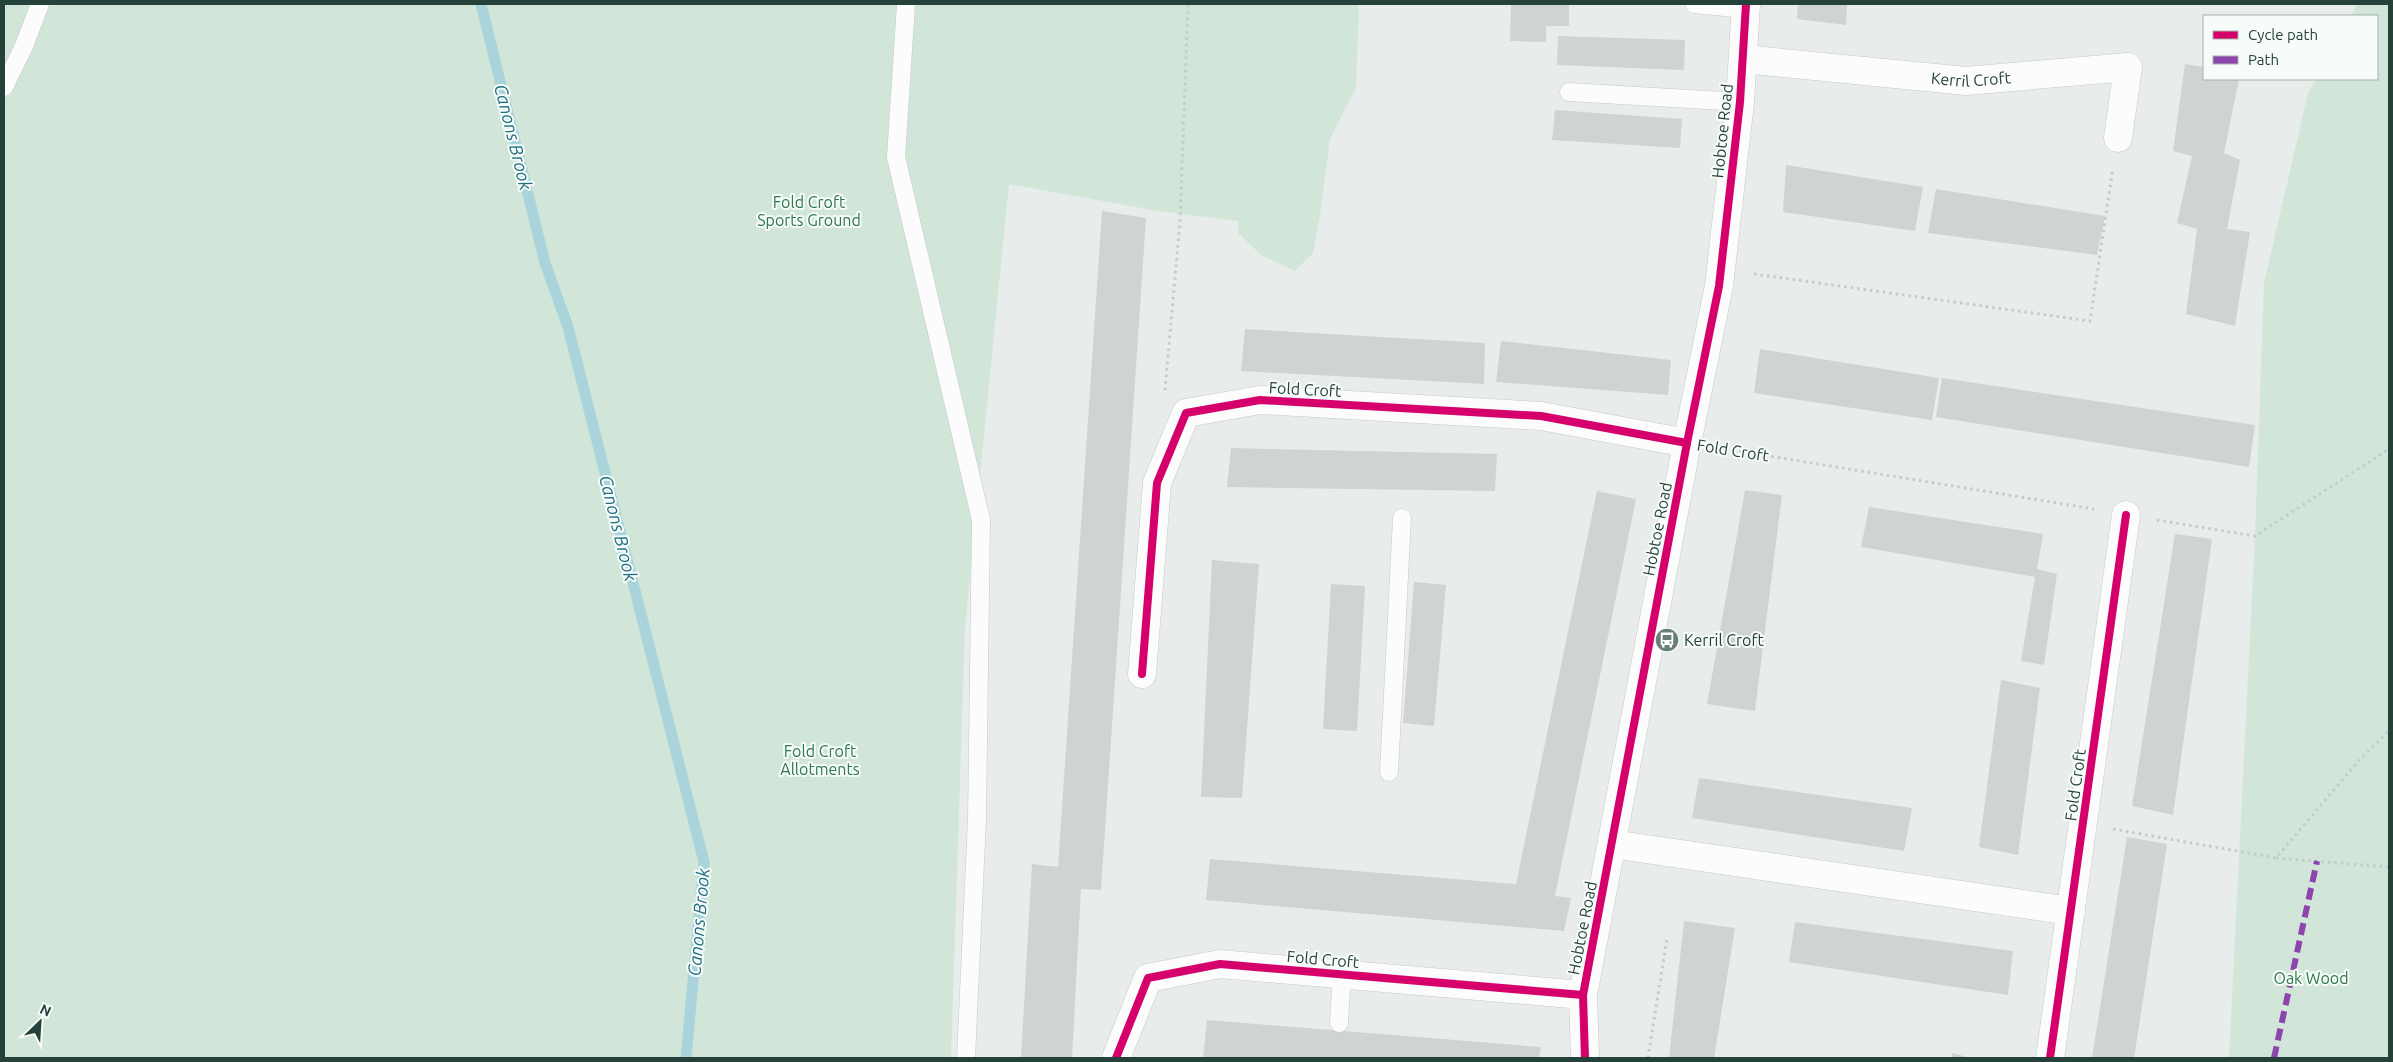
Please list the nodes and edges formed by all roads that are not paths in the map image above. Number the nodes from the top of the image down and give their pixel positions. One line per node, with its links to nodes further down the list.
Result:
1 (40, 4): 6 (lane)
2 (906, 4): 20 (lane)
3 (1694, 4): 4 (lane)
4 (1746, 6): 5 (street, Hobtoe Road)
5 (1743, 59): 8 (street, Hobtoe Road); 9 (street, Kerril Croft)
6 (4, 87)
7 (1569, 92): 8 (lane)
8 (1740, 102): 10 (street, Hobtoe Road)
9 (2118, 138)
10 (1687, 443): 13 (street, Fold Croft); 15 (street, Hobtoe Road)
11 (2126, 514): 16 (street, Fold Croft)
12 (1402, 518): 14 (lane)
13 (1142, 674)
14 (1389, 772)
15 (1612, 844): 16 (street); 18 (street, Hobtoe Road)
16 (2071, 911): 23 (street, Fold Croft)
17 (1342, 974): 18 (street, Fold Croft); 19 (lane); 21 (street, Fold Croft)
18 (1583, 996): 22 (street, Hobtoe Road)
19 (1339, 1023)
20 (966, 1058)
21 (1116, 1058)
22 (1585, 1058)
23 (2050, 1058)

